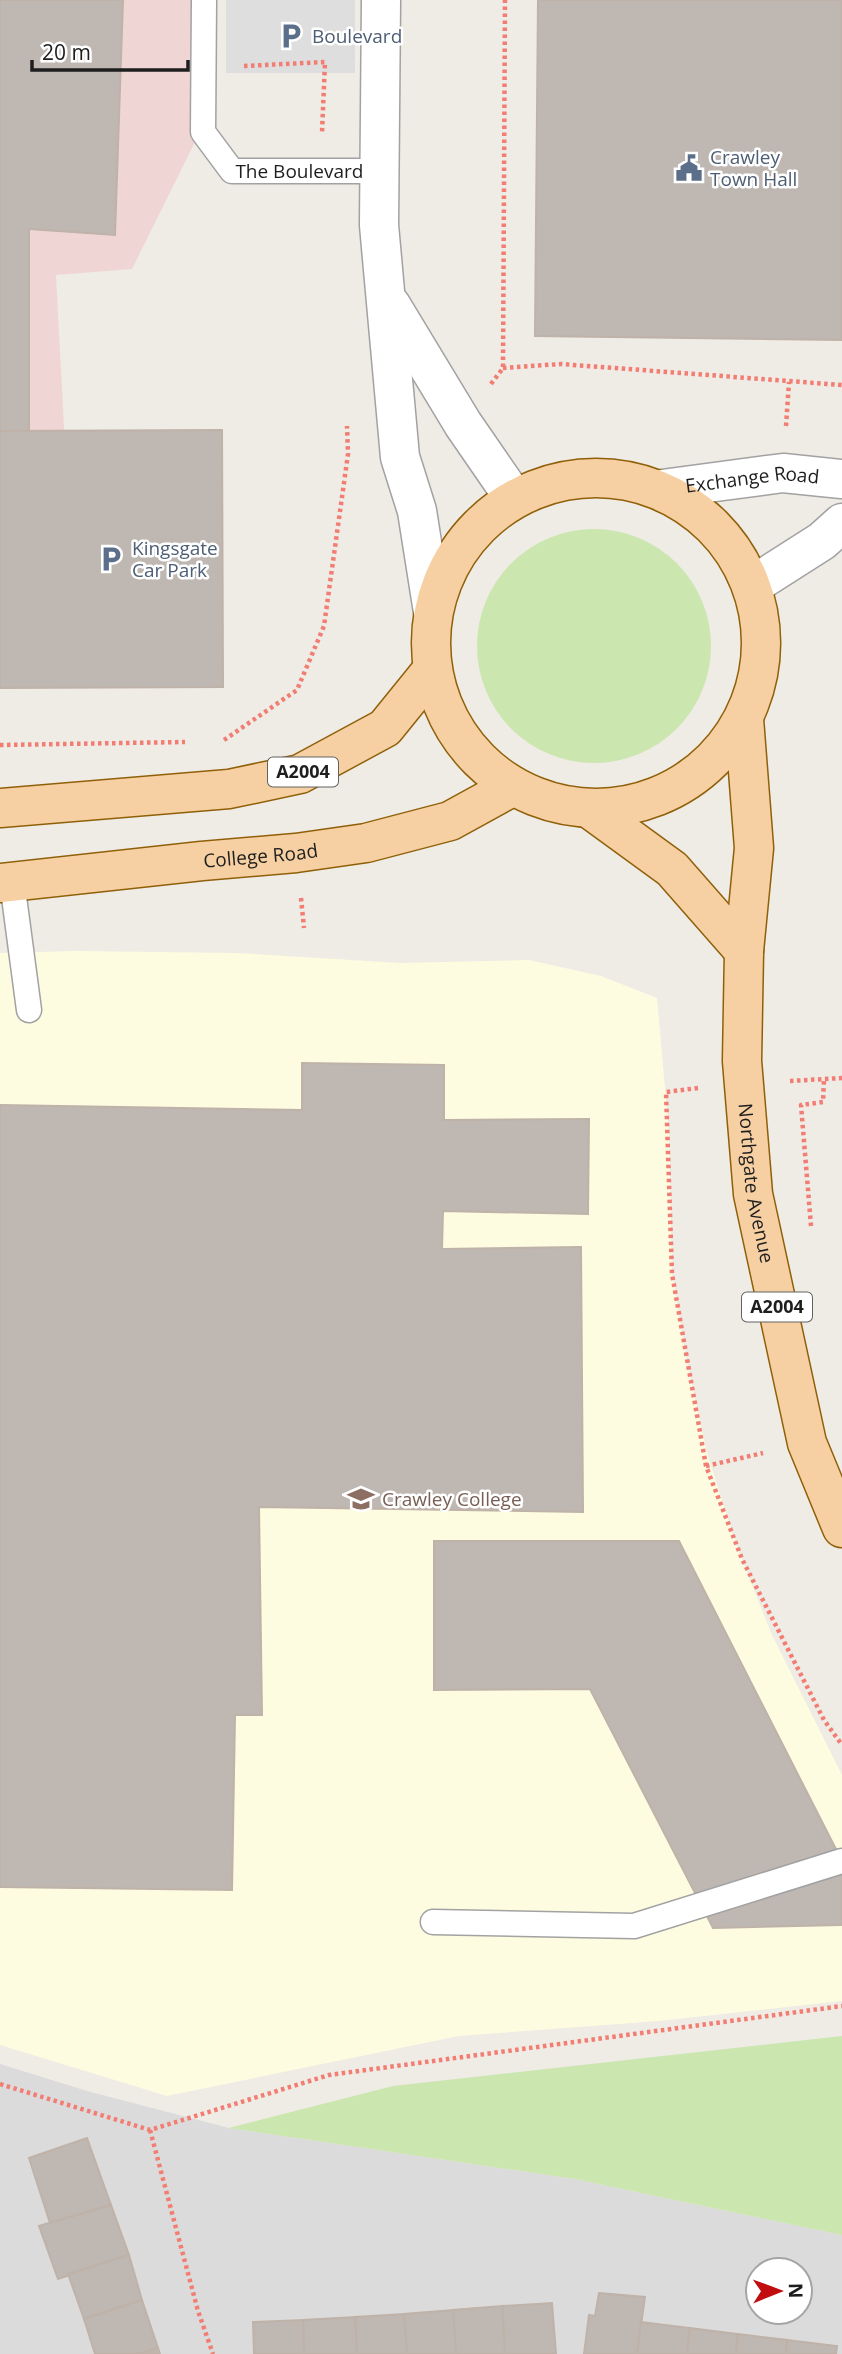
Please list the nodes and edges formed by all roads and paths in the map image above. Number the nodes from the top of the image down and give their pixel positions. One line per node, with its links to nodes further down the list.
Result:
1 (204, 0): 4 (lane, The Boulevard)
2 (381, 0): 6 (street, The Boulevard)
3 (505, 0): 8 (path)
4 (204, 67): 5 (lane, The Boulevard); 5 (path)
5 (321, 171): 6 (lane, The Boulevard)
6 (381, 171): 7 (street, The Boulevard)
7 (387, 297): 12 (street, The Boulevard); 15 (street, The Boulevard)
8 (842, 385)
9 (348, 454): 18 (path)
10 (842, 478): 11 (street, Exchange Road)
11 (662, 489): 12 (main road); 14 (main road)
12 (514, 498): 15 (main road)
13 (842, 523): 14 (street)
14 (753, 585): 17 (main road)
15 (433, 612): 16 (main road)
16 (432, 670): 21 (main road); 22 (main road, A2004)
17 (744, 719): 23 (main road); 27 (main road, Northgate Avenue / A2004)
18 (222, 741)
19 (194, 742): 20 (path)
20 (0, 746)
21 (512, 787): 23 (main road); 24 (main road, College Road)
22 (0, 808)
23 (591, 810): 27 (main road)
24 (6, 883): 28 (lane)
25 (301, 896): 26 (path)
26 (304, 928)
27 (744, 951): 34 (main road, Northgate Avenue / A2004)
28 (29, 1010)
29 (842, 1078): 30 (path)
30 (824, 1079): 31 (path); 33 (path)
31 (791, 1081)
32 (704, 1087): 35 (path)
33 (812, 1239)
34 (841, 1524)
35 (842, 1745)
36 (842, 1861): 37 (lane)
37 (433, 1922)
38 (842, 2006): 40 (path)
39 (0, 2084): 40 (path)
40 (150, 2130): 41 (path)
41 (214, 2354)

